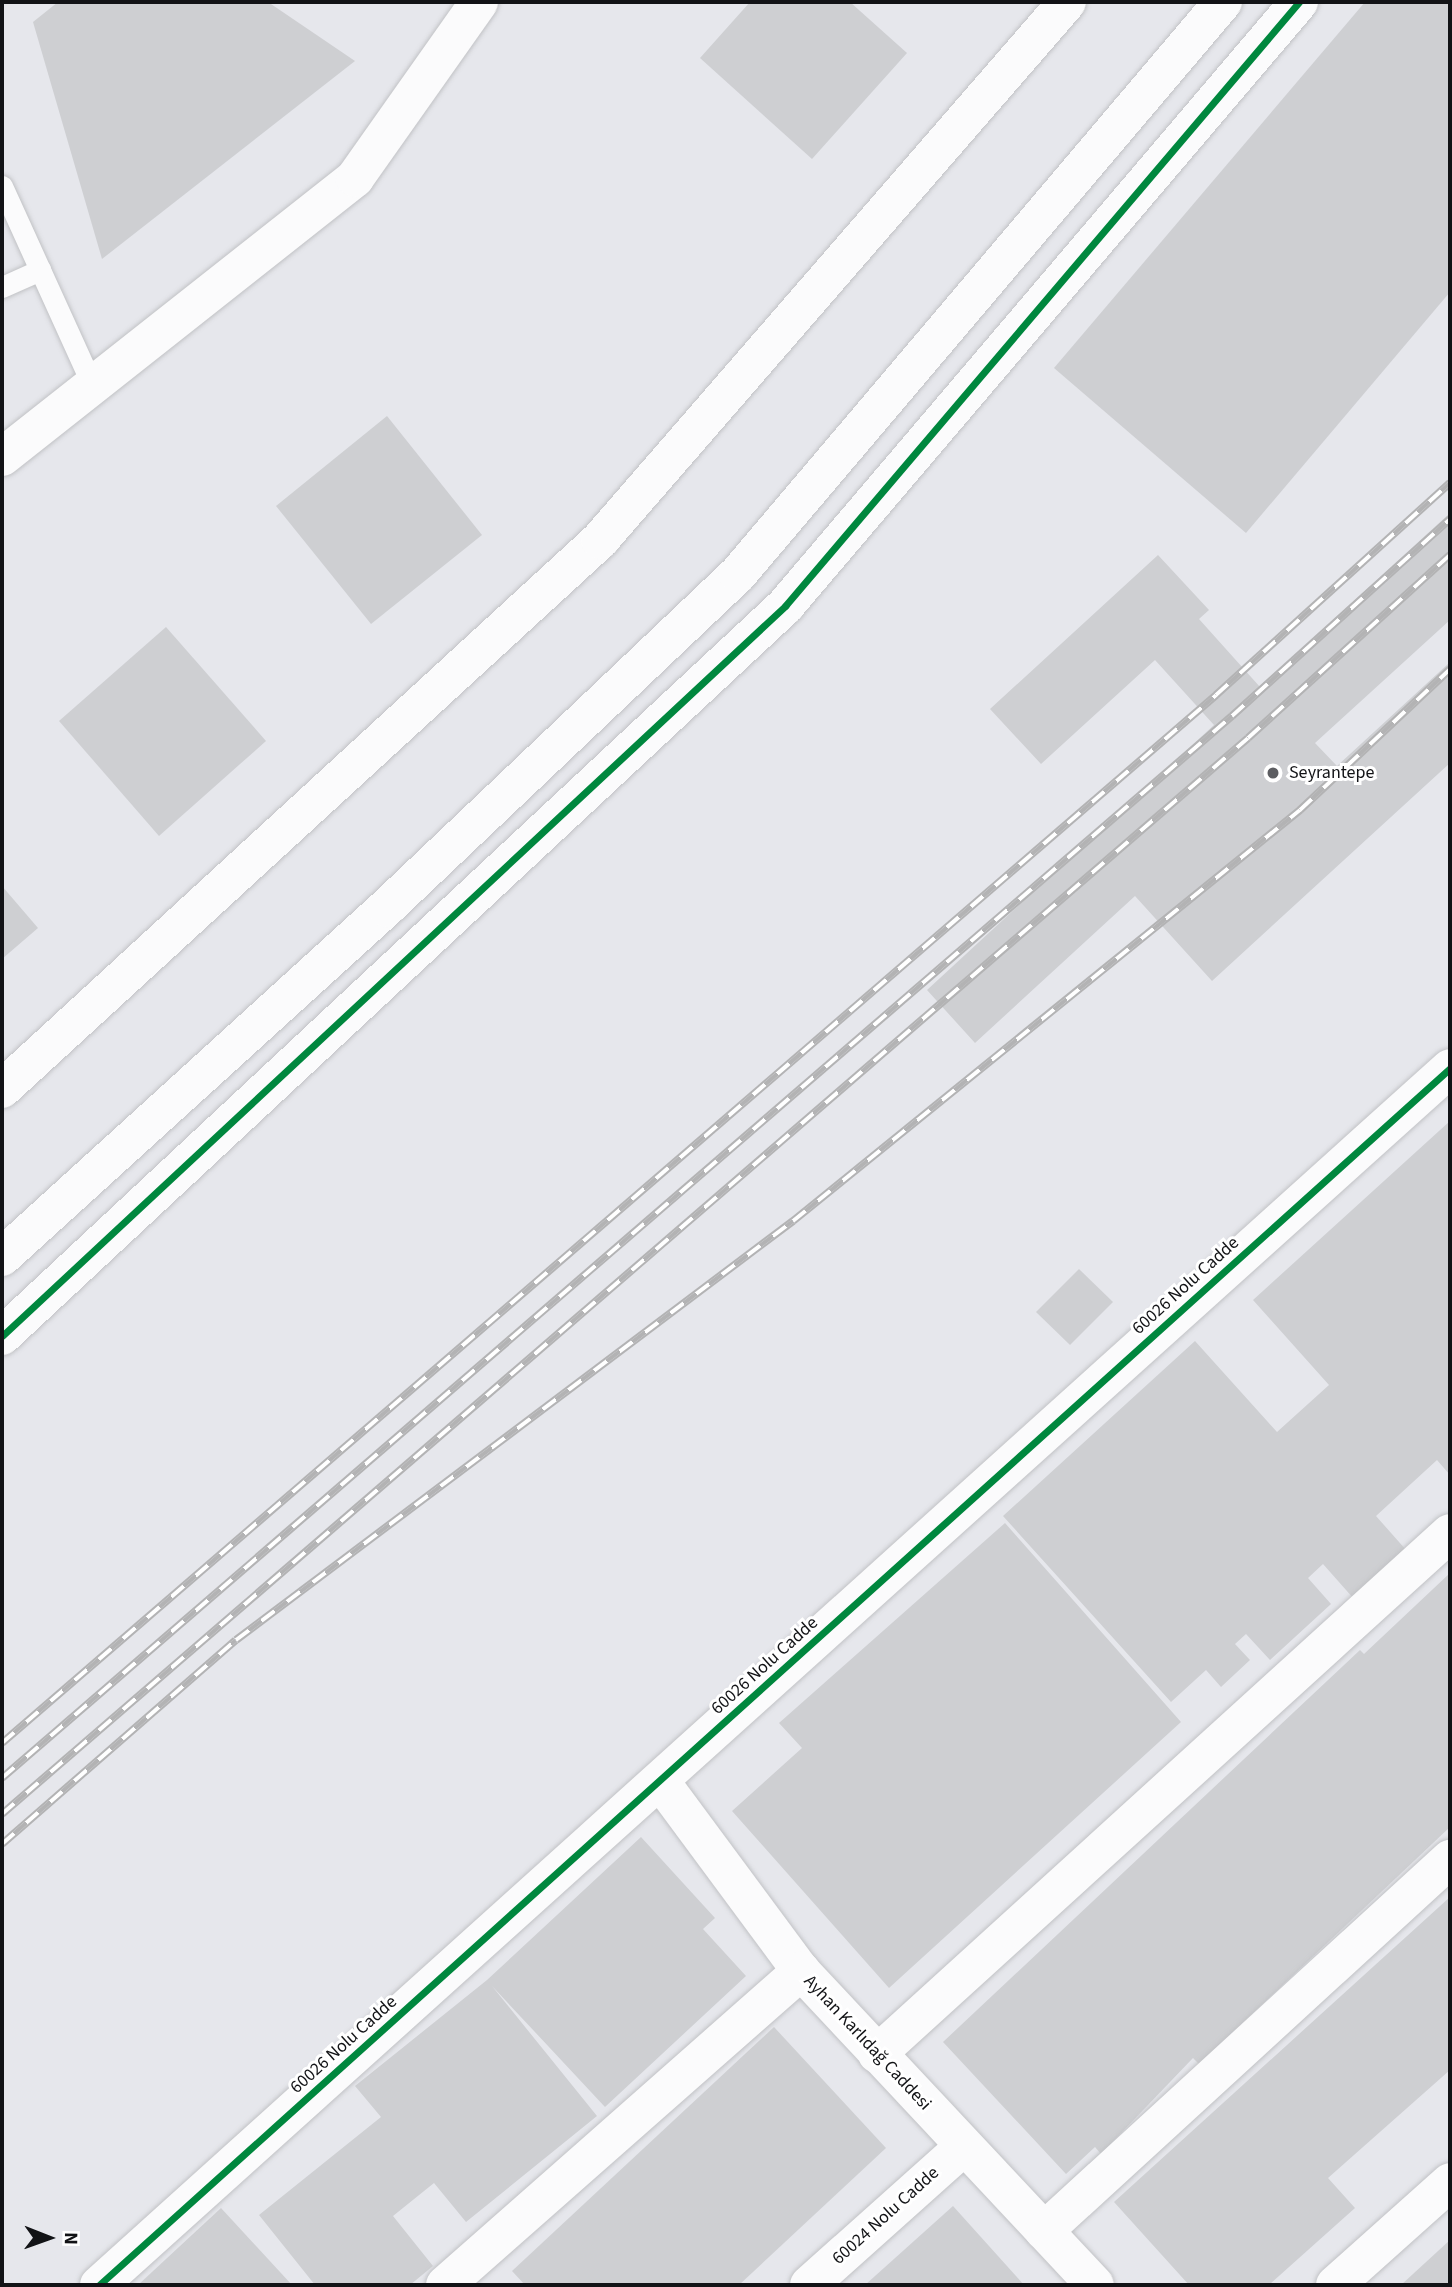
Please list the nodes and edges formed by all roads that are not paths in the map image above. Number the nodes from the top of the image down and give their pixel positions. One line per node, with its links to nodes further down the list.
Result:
1 (479, 2): 8 (street)
2 (1068, 2): 11 (street)
3 (1223, 2): 12 (street)
4 (1299, 2): 13 (street)
5 (2, 186): 6 (lane)
6 (40, 270): 7 (lane); 8 (lane)
7 (2, 288)
8 (92, 384): 9 (street)
9 (2, 457)
10 (1450, 1068): 15 (street, 60026 Nolu Cadde)
11 (2, 1089)
12 (2, 1257)
13 (2, 1336)
14 (1450, 1533): 18 (street)
15 (661, 1782): 17 (street, Ayhan Karlıdağ Caddesi); 22 (street, 60026 Nolu Cadde)
16 (1450, 1859): 21 (street)
17 (801, 1971): 18 (street, Ayhan Karlıdağ Caddesi); 23 (street)
18 (877, 2054): 19 (street, Ayhan Karlıdağ Caddesi)
19 (962, 2148): 21 (street, Ayhan Karlıdağ Caddesi); 24 (street, 60024 Nolu Cadde)
20 (1450, 2182): 26 (street)
21 (1044, 2231): 25 (street, Ayhan Karlıdağ Caddesi)
22 (99, 2285)
23 (445, 2285)
24 (809, 2285)
25 (1095, 2285)
26 (1335, 2285)

